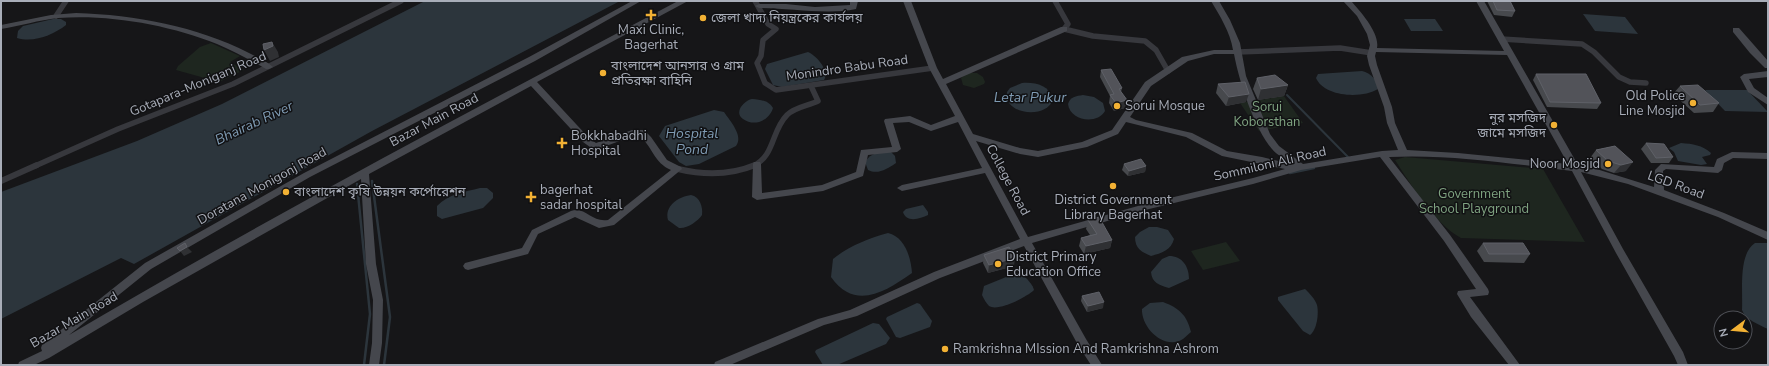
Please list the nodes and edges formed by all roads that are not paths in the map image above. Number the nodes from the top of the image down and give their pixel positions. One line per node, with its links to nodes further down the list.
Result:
1 (66, 1): 12 (street)
2 (402, 1): 21 (street, Gotapara-Moniganj Road)
3 (637, 1): 48 (street, Doratana Monigonj Road)
4 (684, 1): 25 (street, Bazar Main Road)
5 (854, 1): 11 (street, Monindro Babu Road)
6 (908, 1): 22 (street, College Road)
7 (1055, 1): 14 (street)
8 (1215, 1): 17 (street)
9 (1346, 1): 18 (street)
10 (1480, 1): 16 (street)
11 (757, 4): 28 (street, Monindro Babu Road)
12 (56, 16): 13 (street); 21 (street)
13 (1, 28)
14 (1064, 28): 23 (street); 26 (street)
15 (1736, 30): 20 (street)
16 (1501, 39): 19 (street); 27 (street)
17 (1238, 52): 18 (street); 23 (street); 37 (street)
18 (1373, 52): 19 (street); 33 (street)
19 (1509, 53): 38 (street)
20 (1768, 66)
21 (269, 68): 42 (street, Gotapara-Moniganj Road)
22 (933, 68): 26 (street, College Road); 28 (street, Monindro Babu Road)
23 (1168, 71): 31 (street)
24 (1768, 74): 29 (street)
25 (533, 83): 39 (street); 41 (street, Bazar Main Road)
26 (942, 83): 30 (street, College Road)
27 (1646, 83)
28 (811, 86): 36 (street)
29 (1768, 102)
30 (959, 118): 32 (street, College Road); 36 (street)
31 (1125, 118): 32 (street); 37 (street)
32 (970, 136): 40 (street, College Road)
33 (1404, 153): 34 (street, Sommiloni Ali Road); 38 (street, Sommiloni Ali Road)
34 (1382, 154): 37 (street, Sommiloni Ali Road); 52 (street)
35 (1768, 156): 44 (street)
36 (758, 164): 39 (street)
37 (1298, 168): 46 (street, Sommiloni Ali Road)
38 (1573, 168): 44 (street, LGD Road); 53 (street)
39 (678, 169): 47 (street)
40 (987, 170): 43 (street); 46 (street, College Road)
41 (365, 174): 48 (street, Bazar Main Road); 49 (street)
42 (1, 181)
43 (902, 188)
44 (1658, 192): 45 (street, LGD Road)
45 (1768, 236)
46 (1026, 241): 50 (street, Sommiloni Ali Road); 51 (street, College Road)
47 (468, 266)
48 (23, 365)
49 (374, 365)
50 (719, 365)
51 (1097, 365)
52 (1515, 365)
53 (1683, 365)

